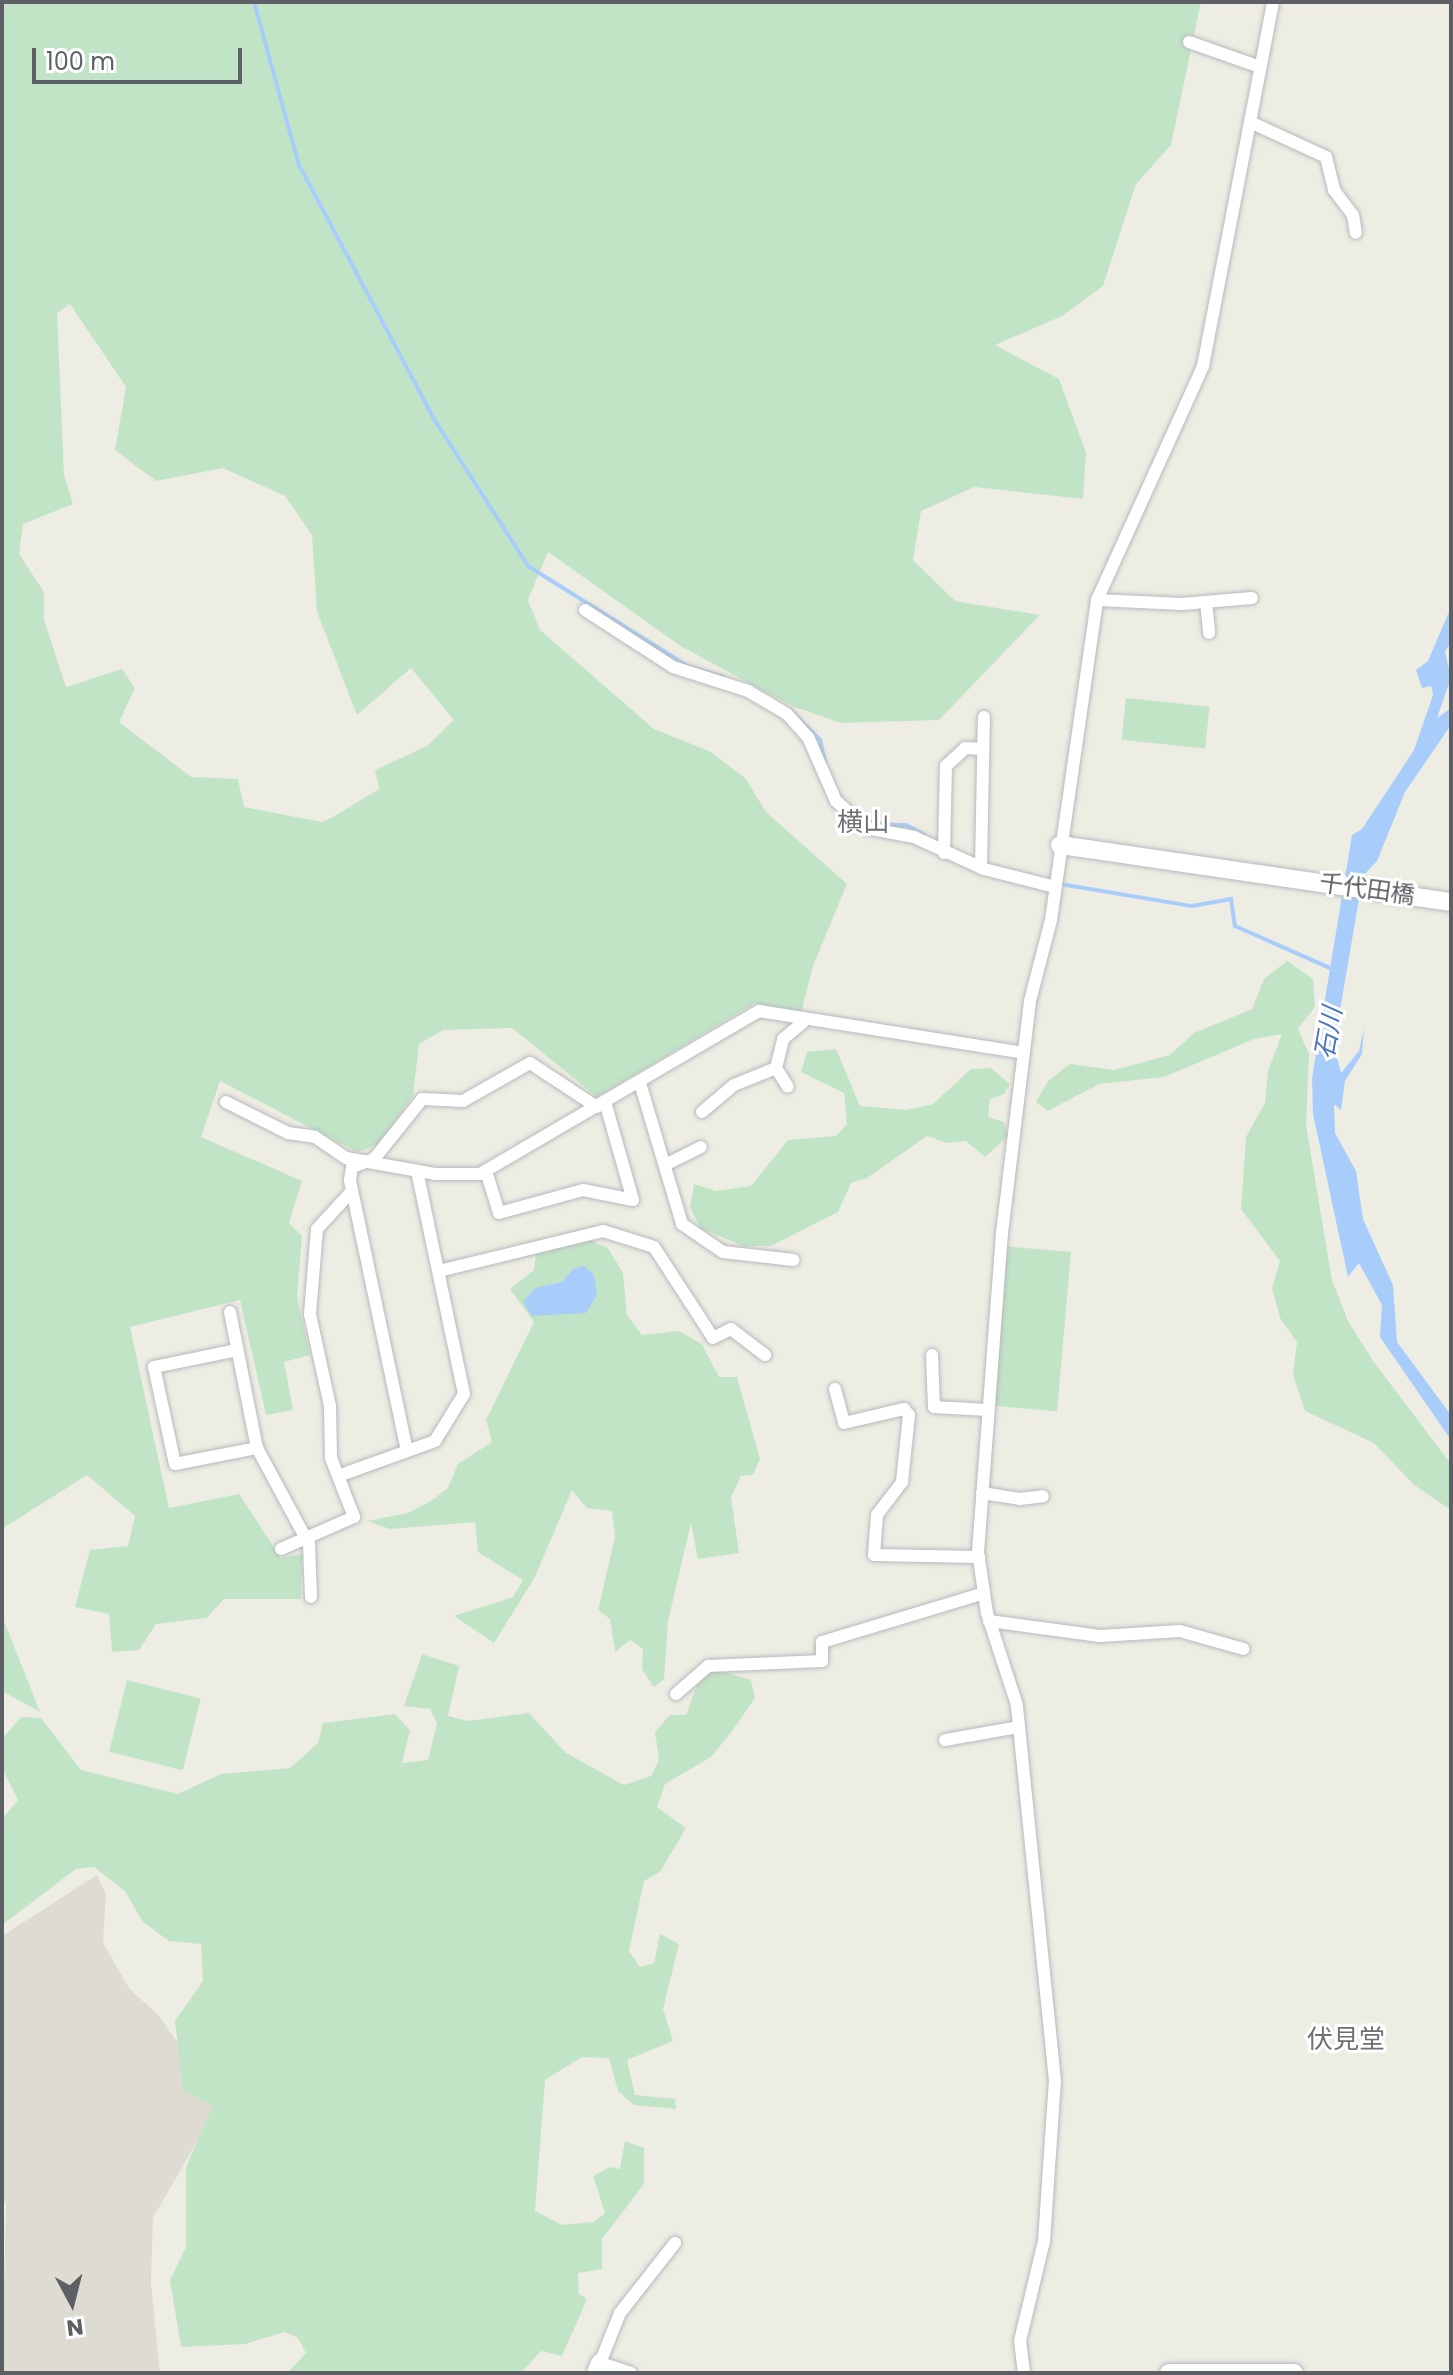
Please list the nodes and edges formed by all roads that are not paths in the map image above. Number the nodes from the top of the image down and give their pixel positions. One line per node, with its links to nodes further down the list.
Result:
1 (1273, 2): 3 (street)
2 (1189, 42): 3 (street)
3 (1260, 67): 4 (street)
4 (1250, 122): 5 (street); 7 (street)
5 (1356, 233)
6 (1252, 598): 8 (street)
7 (1097, 600): 8 (street); 13 (street)
8 (1206, 602): 10 (street)
9 (585, 610): 14 (street)
10 (1209, 633)
11 (984, 717): 12 (street)
12 (983, 749): 14 (street); 15 (street)
13 (1060, 845): 16 (street); 17 (street, 千代田橋)
14 (944, 853): 15 (street)
15 (981, 868): 16 (street)
16 (1055, 887): 19 (street)
17 (1451, 902)
18 (803, 1022): 19 (street); 20 (street); 21 (street)
19 (1024, 1053): 39 (street)
20 (776, 1068): 22 (street); 25 (street)
21 (640, 1083): 24 (street); 28 (street)
22 (788, 1087)
23 (226, 1102): 27 (street)
24 (601, 1105): 27 (street); 30 (street); 30 (street)
25 (702, 1112)
26 (701, 1147): 28 (street)
27 (364, 1162): 29 (street); 31 (street)
28 (665, 1165): 32 (street)
29 (417, 1171): 30 (street); 33 (street)
30 (486, 1171)
31 (352, 1191): 41 (street); 42 (street)
32 (794, 1260)
33 (439, 1271): 36 (street); 41 (street)
34 (230, 1312): 35 (street)
35 (237, 1350): 40 (street); 40 (street)
36 (765, 1355)
37 (932, 1355): 39 (street)
38 (835, 1389): 47 (street)
39 (987, 1410): 43 (street)
40 (257, 1448): 45 (street)
41 (407, 1451): 42 (street)
42 (338, 1476): 45 (street)
43 (982, 1493): 44 (street); 47 (street)
44 (1043, 1496)
45 (306, 1537): 46 (street); 49 (street)
46 (281, 1549)
47 (979, 1557): 48 (street)
48 (984, 1593): 50 (street); 52 (street)
49 (311, 1597)
50 (989, 1621): 51 (street); 53 (street)
51 (1243, 1649)
52 (676, 1694)
53 (1019, 1727): 54 (street); 58 (street)
54 (945, 1740)
55 (675, 2243): 56 (street)
56 (598, 2368): 57 (street)
57 (631, 2373)
58 (1024, 2373)
59 (1169, 2373): 60 (street)
60 (1294, 2373)

